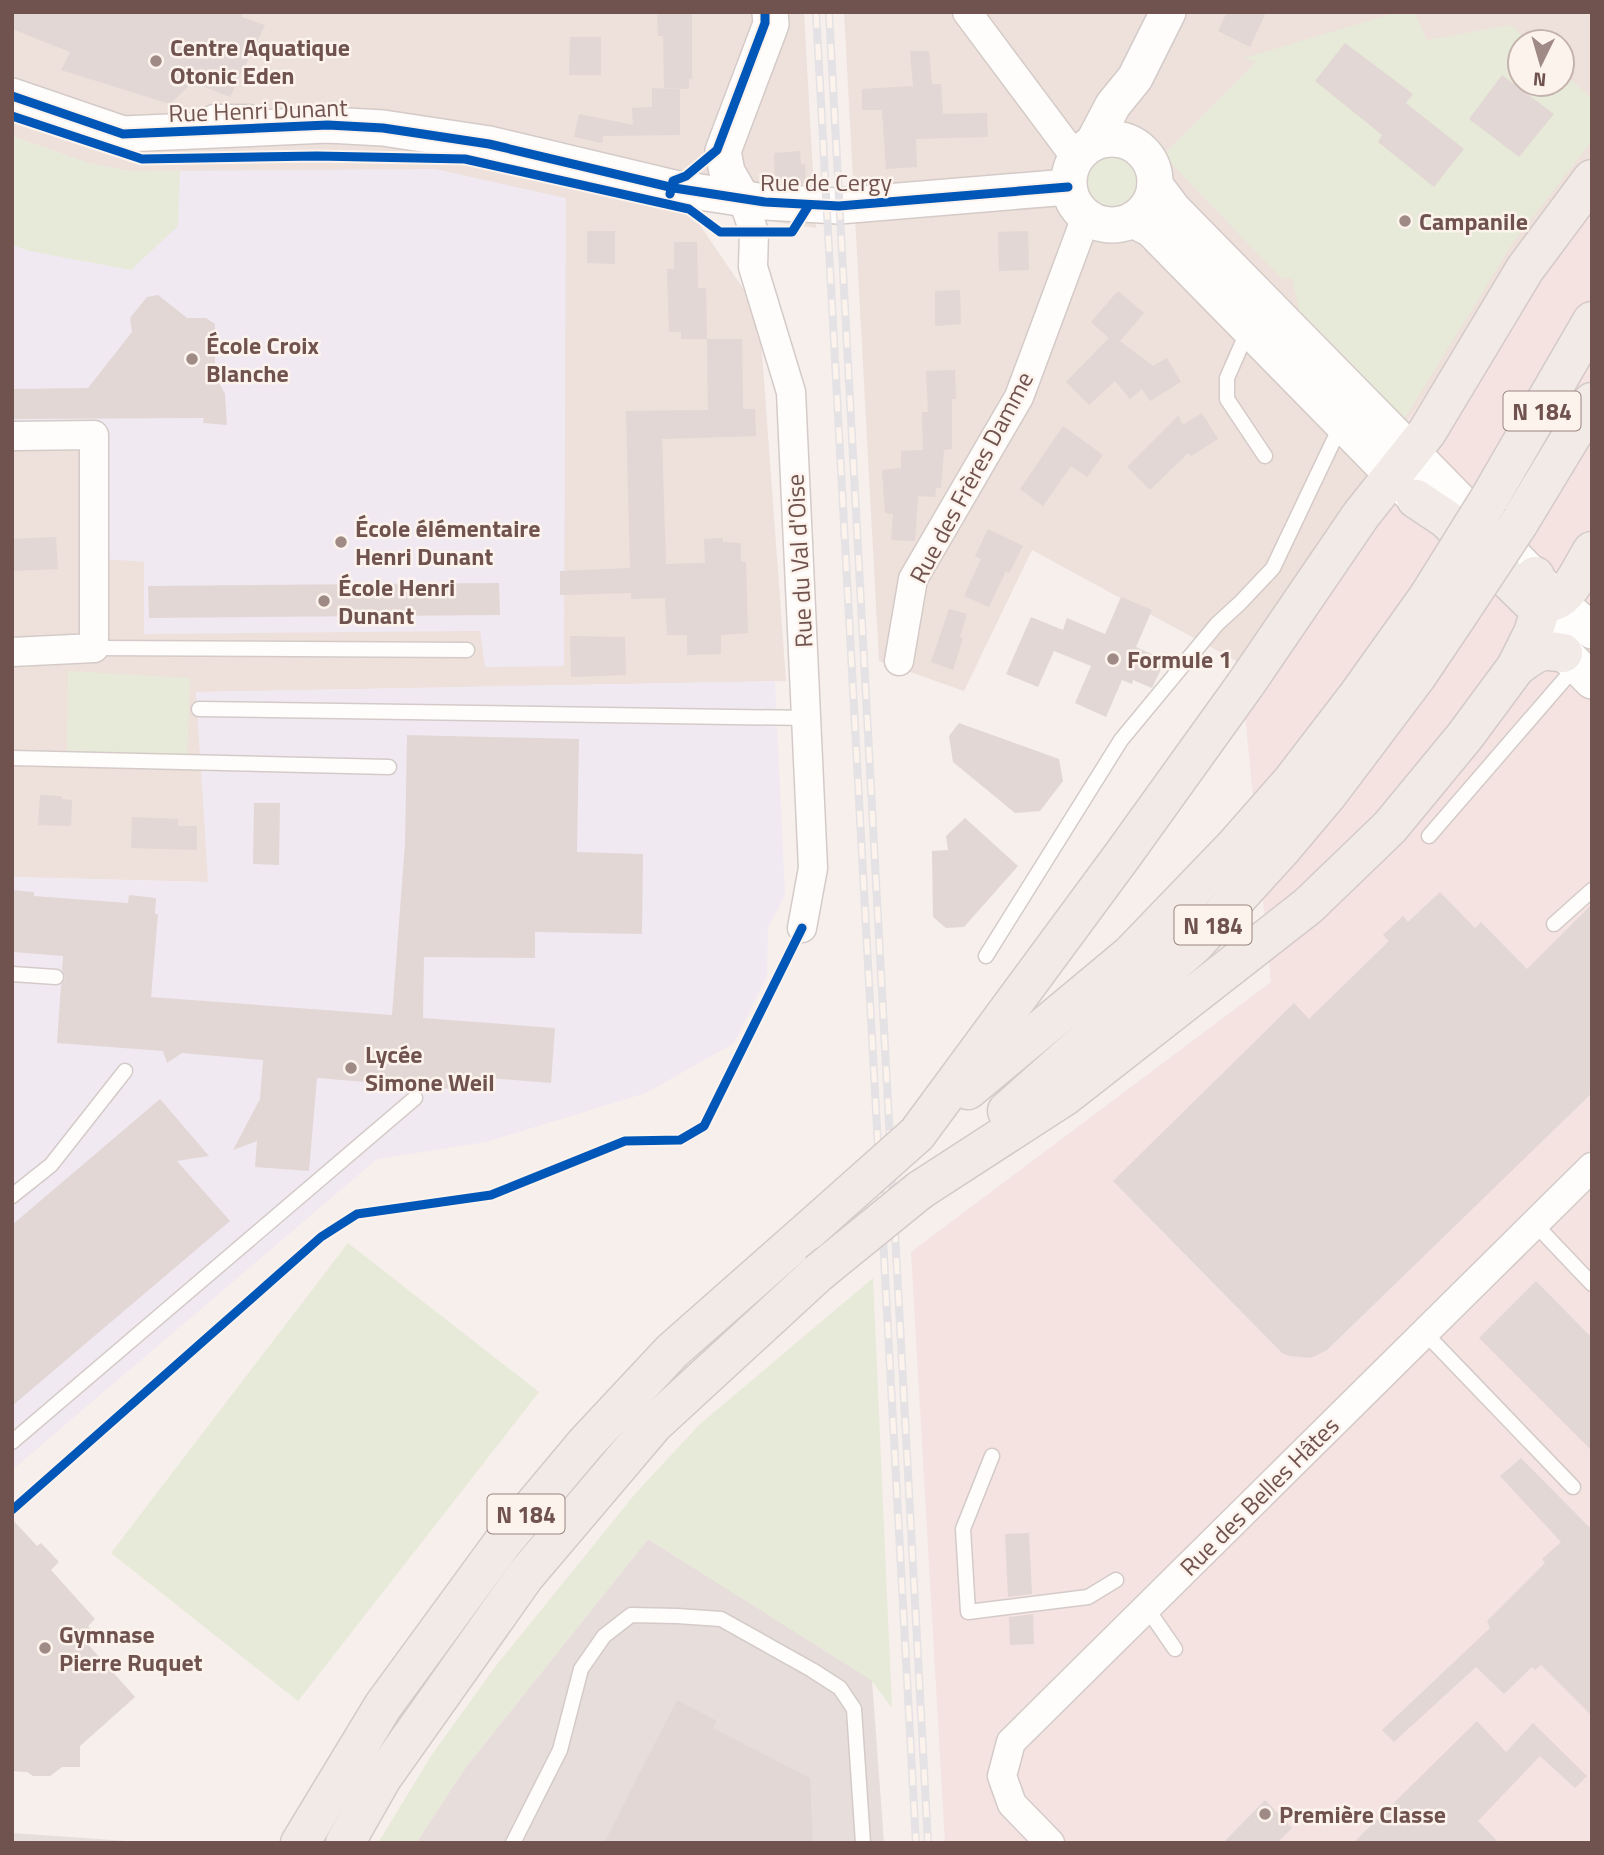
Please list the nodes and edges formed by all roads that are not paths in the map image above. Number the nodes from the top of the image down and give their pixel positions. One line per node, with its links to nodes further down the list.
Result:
1 (771, 12): 11 (street)
2 (967, 12): 12 (street)
3 (1167, 12): 4 (street)
4 (1135, 78): 10 (street); 12 (street)
5 (12, 96): 9 (street, Rue Henri Dunant)
6 (261, 112): 9 (lane)
7 (285, 112): 8 (lane)
8 (328, 125): 9 (street, Rue Henri Dunant); 15 (street, Rue Henri Dunant)
9 (169, 132)
10 (1129, 142): 12 (street); 14 (street)
11 (723, 151): 15 (street); 16 (street, Rue de Cergy)
12 (1079, 162): 16 (street, Rue de Cergy); 17 (street)
13 (1592, 179): 26 (main road)
14 (1155, 185): 18 (street); 19 (street)
15 (674, 188): 16 (street, Rue Henri Dunant)
16 (743, 200): 37 (street, Rue du Val d'Oise)
17 (1086, 217): 18 (street); 34 (street, Rue des Frères Damme)
18 (1133, 220): 19 (street)
19 (1259, 315): 21 (street); 23 (street); 25 (lane)
20 (1592, 321): 29 (main road, N 184, bridge)
21 (1351, 388): 23 (lane); 26 (street)
22 (1592, 402): 29 (main road, N 184, bridge)
23 (1342, 422): 26 (street); 44 (lane)
24 (12, 436): 30 (street)
25 (1265, 456)
26 (1401, 480): 28 (main road); 49 (main road)
27 (1592, 551): 28 (main road)
28 (1540, 595): 33 (street); 35 (main road)
29 (1443, 606): 49 (main road, N 184); 51 (main road, N 184)
30 (94, 648): 31 (lane); 32 (street)
31 (467, 650)
32 (12, 652)
33 (1581, 658): 35 (main road); 40 (lane)
34 (899, 661)
35 (1516, 667): 51 (main road)
36 (200, 709): 37 (lane)
37 (806, 718): 43 (street, Rue du Val d'Oise)
38 (12, 758): 39 (lane)
39 (389, 767)
40 (1429, 836)
41 (1592, 890): 42 (lane)
42 (1554, 924)
43 (802, 928)
44 (986, 956)
45 (12, 974): 46 (lane)
46 (56, 977)
47 (125, 1071): 52 (lane)
48 (415, 1098): 56 (lane)
49 (917, 1134): 62 (main road, N 184, bridge)
50 (1592, 1167): 53 (street, Rue des Belles Hâtes)
51 (920, 1190): 63 (main road, N 184, bridge)
52 (12, 1196)
53 (1534, 1223): 54 (lane); 55 (street, Rue des Belles Hâtes)
54 (1592, 1284)
55 (1425, 1333): 58 (lane); 60 (street, Rue des Belles Hâtes)
56 (12, 1442)
57 (992, 1456): 59 (lane)
58 (1573, 1486)
59 (1116, 1580)
60 (1144, 1610): 61 (lane); 66 (street, Rue des Belles Hâtes)
61 (1175, 1649)
62 (300, 1843)
63 (345, 1843)
64 (513, 1843): 65 (lane)
65 (863, 1843)
66 (1050, 1843)

